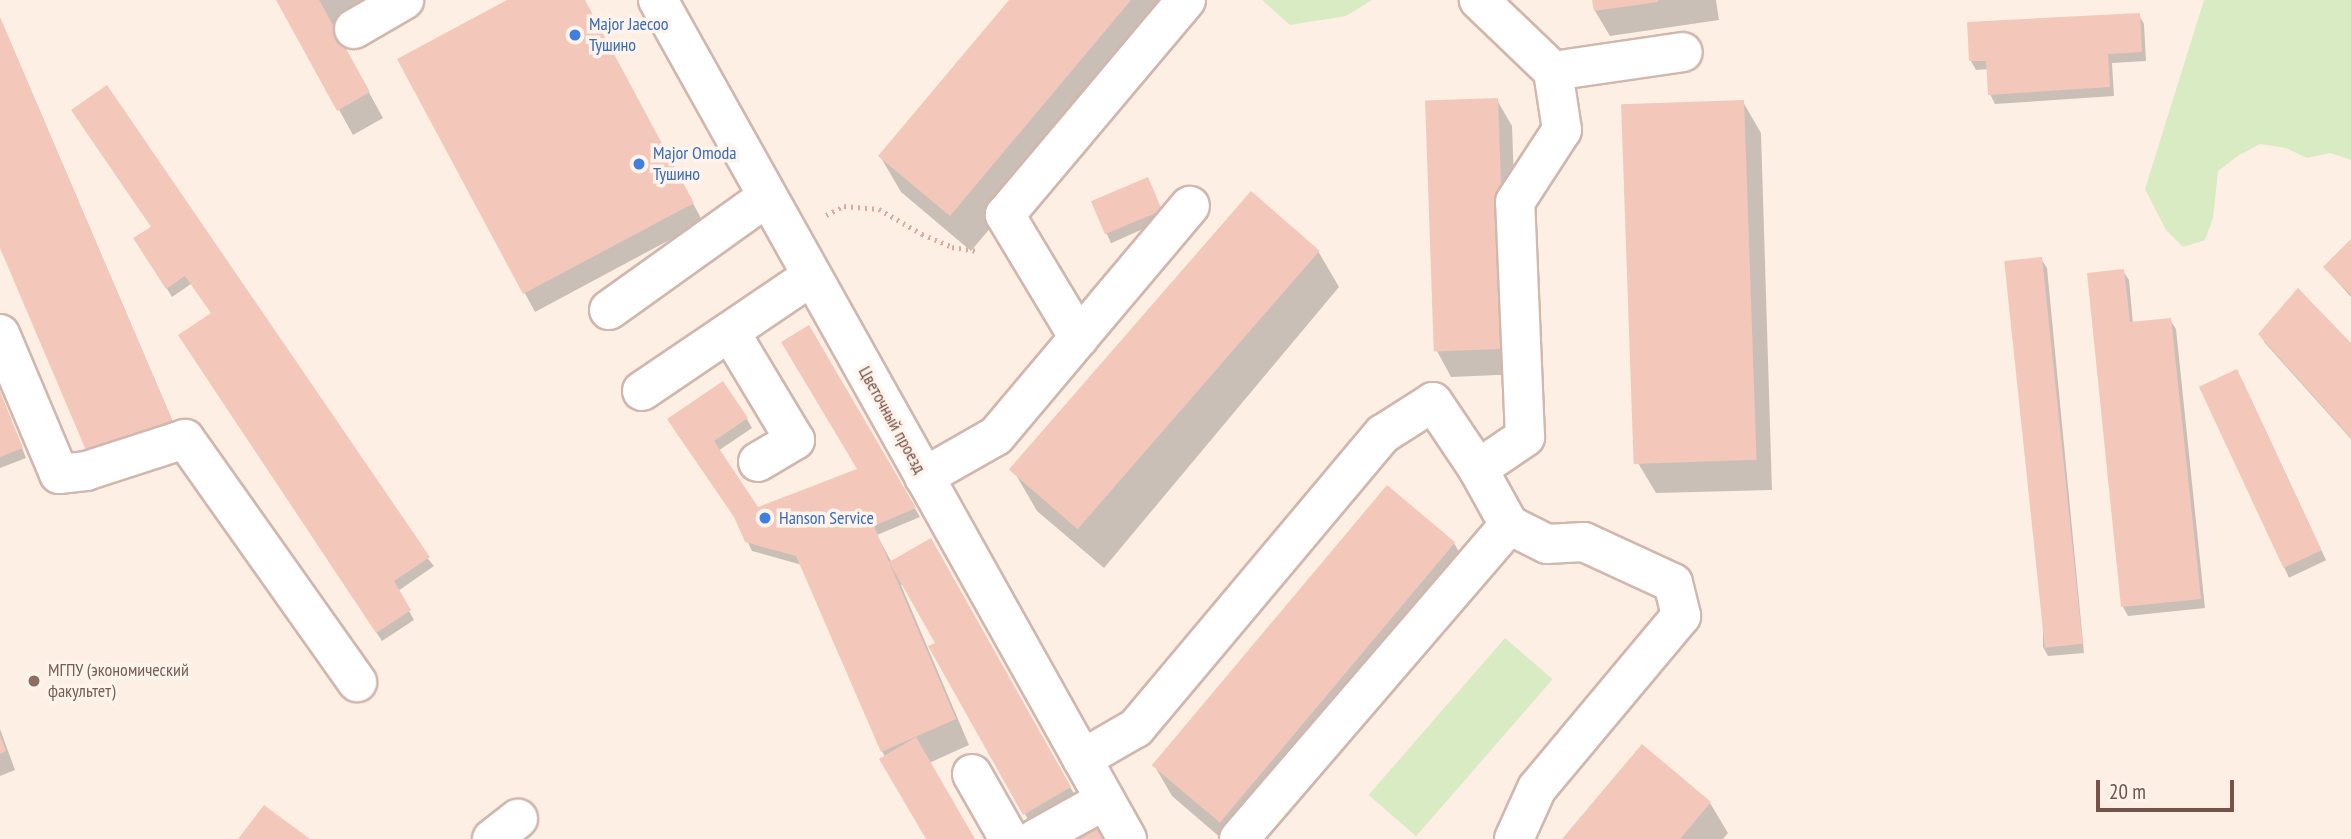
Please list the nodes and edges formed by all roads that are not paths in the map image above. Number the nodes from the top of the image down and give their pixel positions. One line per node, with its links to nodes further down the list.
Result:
1 (404, 0): 5 (street)
2 (658, 0): 8 (street, Цветочный проезд)
3 (1186, 0): 14 (street)
4 (1479, 0): 7 (street)
5 (354, 29)
6 (1683, 52): 7 (street)
7 (1553, 71): 17 (street)
8 (768, 197): 10 (street, Цветочный проезд); 11 (street)
9 (1190, 206): 14 (street)
10 (812, 276): 12 (street); 18 (street, Цветочный проезд)
11 (608, 310)
12 (730, 331): 15 (street); 16 (street)
13 (0, 334): 20 (street)
14 (1079, 338): 18 (street)
15 (642, 391)
16 (758, 462)
17 (1478, 469): 19 (street); 21 (street)
18 (924, 477): 21 (street, Цветочный проезд)
19 (1508, 525): 24 (street); 28 (street)
20 (357, 682)
21 (1082, 759): 23 (street, Цветочный проезд)
22 (972, 774): 25 (street)
23 (1105, 800): 26 (street); 27 (street, Цветочный проезд)
24 (1254, 834)
25 (1009, 839)
26 (1035, 839)
27 (1127, 839)
28 (1514, 839)

